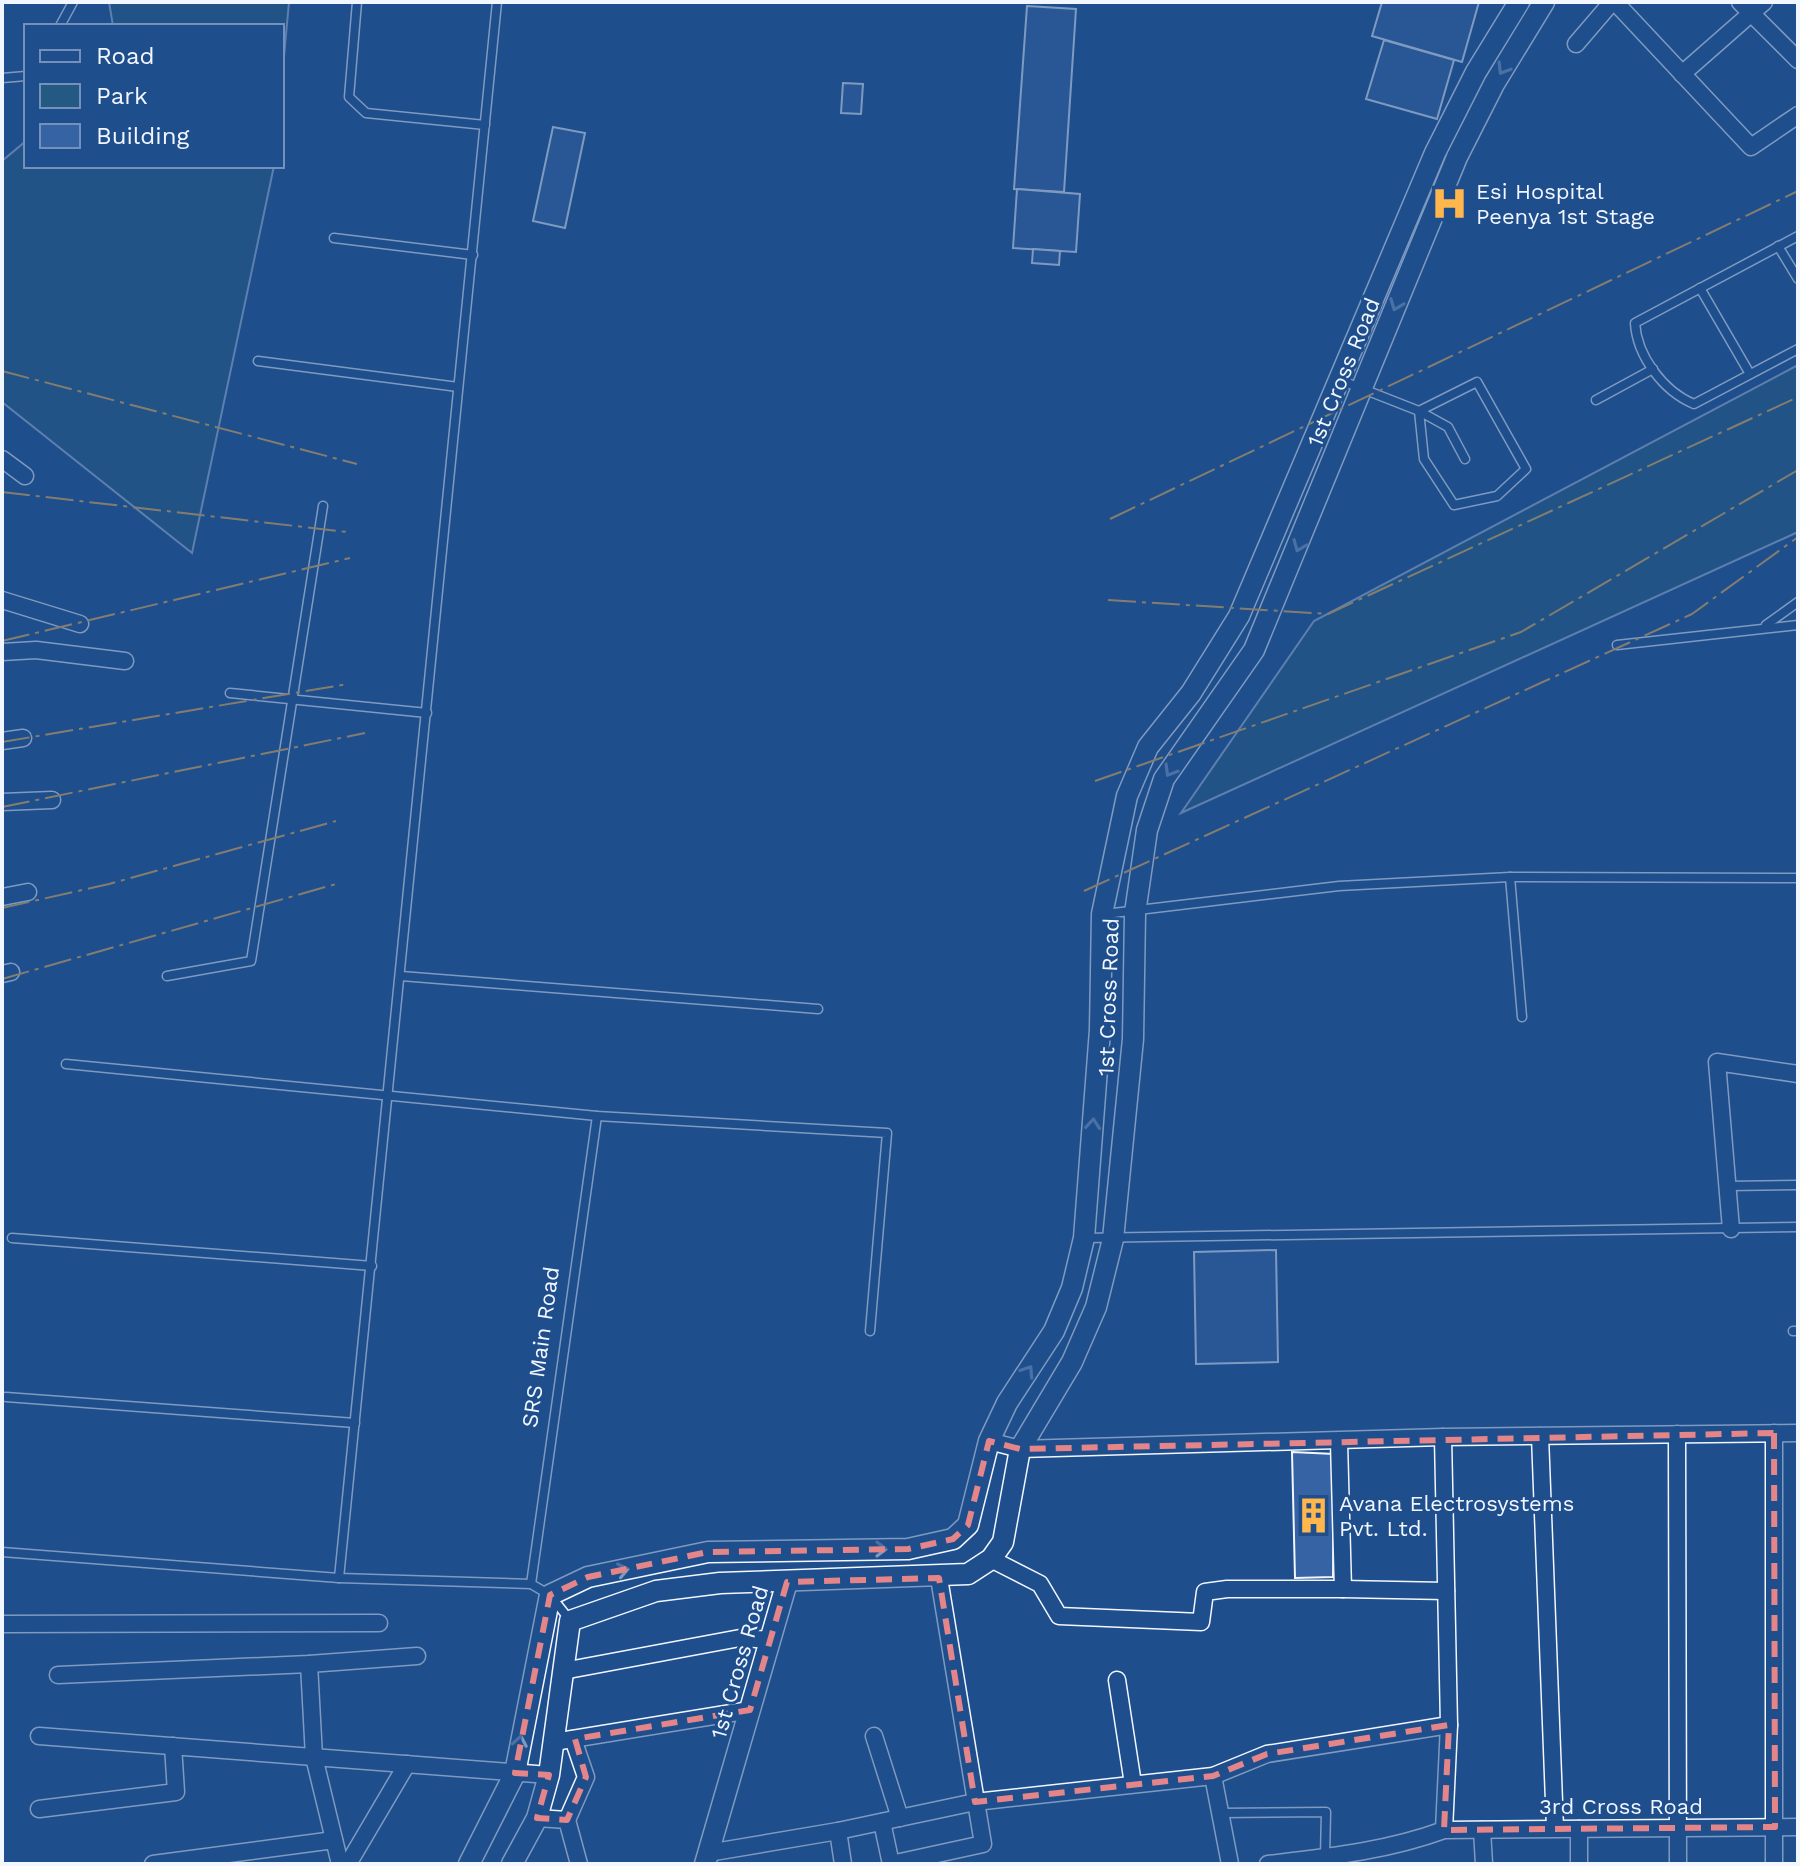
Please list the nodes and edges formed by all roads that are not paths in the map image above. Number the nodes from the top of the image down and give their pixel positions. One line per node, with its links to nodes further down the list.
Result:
1 (73, 2): 8 (lane)
2 (357, 2): 15 (lane)
3 (497, 2): 15 (lane)
4 (1519, 2): 26 (street)
5 (1544, 2): 28 (street, 1st Cross Road, one-way to 28)
6 (1614, 2): 9 (street); 11 (street)
7 (1752, 6): 10 (street); 11 (street)
8 (61, 24)
9 (1576, 44)
10 (1798, 60)
11 (1682, 74): 14 (street)
12 (24, 76): 13 (lane)
13 (2, 78)
14 (1798, 115)
15 (485, 125): 19 (lane)
16 (1798, 236): 18 (lane)
17 (334, 238): 19 (lane)
18 (1778, 246): 20 (lane); 21 (lane)
19 (473, 255): 27 (lane)
20 (1798, 279)
21 (1700, 288): 24 (lane); 25 (lane)
22 (1798, 349): 25 (lane)
23 (258, 361): 27 (lane)
24 (1653, 369): 25 (lane); 29 (lane)
25 (1750, 374)
26 (1339, 380): 28 (lane); 55 (street)
27 (458, 387): 45 (lane)
28 (1363, 389): 30 (lane); 54 (street, 1st Cross Road, one-way to 54)
29 (1596, 400)
30 (1419, 411): 30 (lane); 32 (lane)
31 (2, 459): 33 (street)
32 (1465, 459)
33 (25, 476)
34 (323, 506): 44 (lane)
35 (2, 600): 37 (street)
36 (1798, 602): 39 (lane)
37 (80, 624)
38 (1798, 625): 39 (lane)
39 (1766, 626): 40 (lane)
40 (1617, 645)
41 (2, 652): 42 (street)
42 (125, 661)
43 (230, 693): 44 (lane)
44 (292, 699): 45 (lane); 56 (lane)
45 (427, 713): 57 (lane)
46 (23, 738): 47 (street)
47 (2, 741)
48 (52, 800): 49 (street)
49 (2, 802)
50 (1510, 877): 51 (lane); 54 (lane); 59 (lane)
51 (1798, 878)
52 (28, 892): 53 (street)
53 (2, 897)
54 (1135, 913): 55 (lane); 70 (street, 1st Cross Road)
55 (1102, 914): 69 (street, one-way to 55)
56 (167, 976)
57 (401, 976): 58 (lane); 62 (lane)
58 (818, 1009)
59 (1522, 1017)
60 (66, 1064): 62 (lane)
61 (1798, 1074): 65 (street)
62 (389, 1096): 63 (lane); 71 (lane)
63 (597, 1116): 72 (lane); 88 (lane, SRS Main Road)
64 (1798, 1185): 65 (lane)
65 (1727, 1186): 67 (street)
66 (1798, 1227): 67 (lane)
67 (1731, 1229): 70 (lane)
68 (12, 1238): 71 (lane)
69 (1084, 1238): 70 (lane); 80 (street, one-way to 69)
70 (1113, 1239): 82 (street, 1st Cross Road)
71 (372, 1266): 74 (lane)
72 (870, 1331)
73 (6, 1397): 74 (lane)
74 (355, 1423): 85 (lane)
75 (1774, 1433): 76 (street); 77 (street); 120 (street)
76 (1798, 1433)
77 (1677, 1434): 78 (street); 123 (street)
78 (1540, 1436): 79 (street); 122 (street)
79 (1443, 1437): 81 (street); 90 (street)
80 (989, 1441): 82 (street); 91 (street, one-way to 80)
81 (1339, 1442): 82 (street); 89 (street)
82 (1020, 1449): 84 (street, 1st Cross Road)
83 (2, 1552): 85 (lane)
84 (991, 1559): 86 (street, 1st Cross Road); 89 (street)
85 (339, 1578): 88 (lane)
86 (939, 1578): 87 (street, 1st Cross Road); 113 (street)
87 (787, 1582): 92 (street); 95 (street, 1st Cross Road)
88 (531, 1584): 91 (lane)
89 (1343, 1589): 90 (street)
90 (1446, 1591): 102 (street)
91 (550, 1595): 92 (lane); 109 (street, one-way to 91)
92 (570, 1621): 98 (street)
93 (379, 1623): 94 (street)
94 (2, 1624)
95 (770, 1640): 98 (street); 101 (street, 1st Cross Road)
96 (417, 1656): 97 (street)
97 (309, 1664): 99 (street); 107 (street)
98 (563, 1671): 105 (street)
99 (58, 1675)
100 (1117, 1680): 112 (street)
101 (750, 1710): 105 (street); 130 (street, 1st Cross Road)
102 (1449, 1725): 111 (street); 125 (street)
103 (39, 1736): 106 (street)
104 (874, 1736): 117 (street)
105 (563, 1740): 110 (street); 118 (street)
106 (173, 1746): 107 (street); 114 (street)
107 (314, 1757): 108 (street); 128 (street)
108 (407, 1764): 109 (street); 133 (street)
109 (515, 1773): 110 (street); 134 (street)
110 (549, 1775): 116 (street)
111 (1213, 1776): 112 (street); 115 (street)
112 (1133, 1784): 113 (street)
113 (975, 1802): 117 (street); 119 (street)
114 (39, 1809)
115 (1220, 1813): 129 (lane); 138 (street)
116 (537, 1818): 118 (street); 135 (street)
117 (900, 1818): 119 (street)
118 (567, 1820): 136 (street)
119 (882, 1822): 127 (street)
120 (1775, 1827): 121 (street, 3rd Cross Road); 123 (street, 3rd Cross Road); 143 (street)
121 (1798, 1827)
122 (1555, 1828): 124 (street, 3rd Cross Road); 126 (street, 3rd Cross Road)
123 (1677, 1828): 124 (street, 3rd Cross Road); 142 (street)
124 (1579, 1829): 141 (street)
125 (1444, 1830): 126 (street, 3rd Cross Road); 129 (street, 3rd Cross Road)
126 (1482, 1830): 140 (street)
127 (838, 1831): 130 (street); 137 (street)
128 (334, 1840): 131 (street); 132 (street)
129 (1325, 1857): 139 (street, 3rd Cross Road)
130 (706, 1858)
131 (153, 1864)
132 (340, 1864)
133 (348, 1864)
134 (469, 1864)
135 (512, 1864)
136 (579, 1864)
137 (843, 1864)
138 (1230, 1864)
139 (1268, 1864)
140 (1484, 1864)
141 (1579, 1864)
142 (1678, 1864)
143 (1774, 1864)

